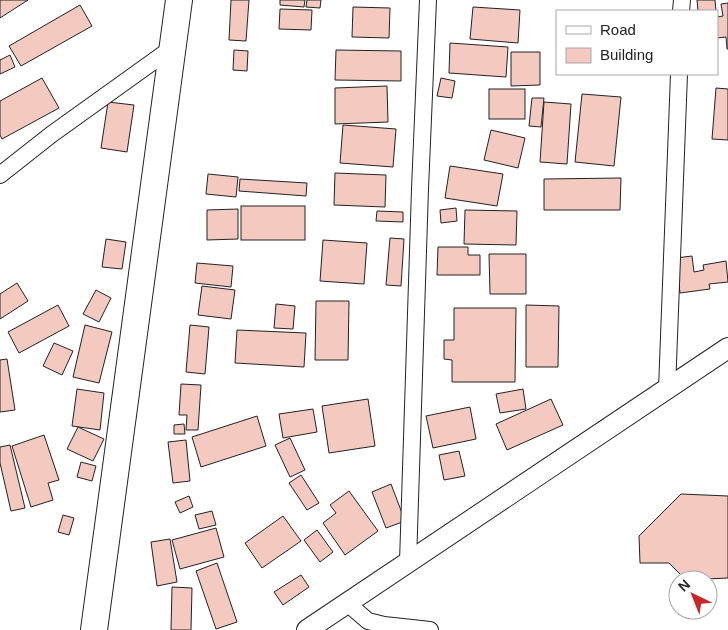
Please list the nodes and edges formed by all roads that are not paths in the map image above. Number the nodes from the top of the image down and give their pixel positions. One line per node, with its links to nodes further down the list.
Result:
1 (179, 0): 3 (main road)
2 (428, 0): 8 (street)
3 (172, 48): 5 (street); 10 (main road)
4 (679, 75): 7 (street)
5 (0, 175)
6 (728, 348): 7 (street)
7 (667, 389): 8 (street)
8 (408, 562): 9 (street)
9 (347, 603): 11 (street); 12 (street)
10 (94, 630)
11 (307, 630)
12 (430, 630)

